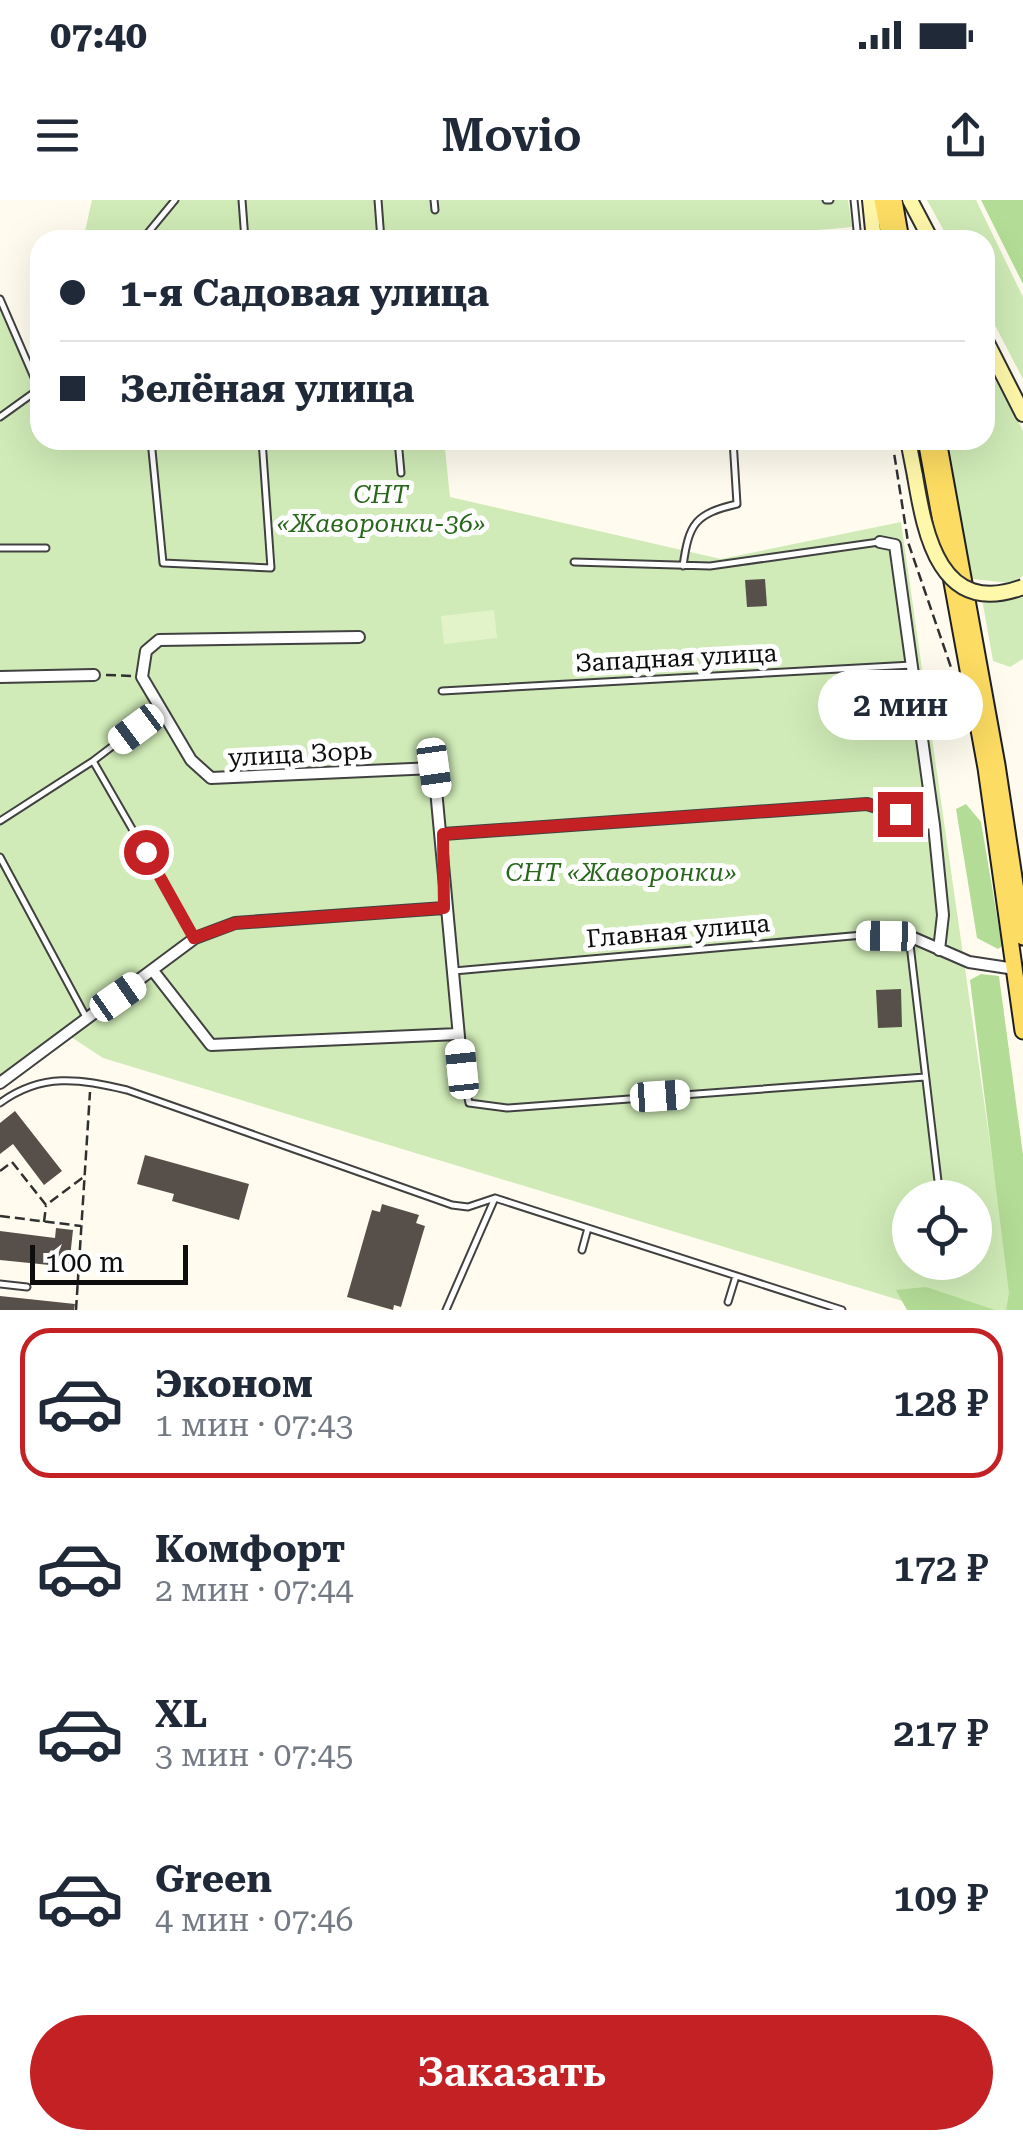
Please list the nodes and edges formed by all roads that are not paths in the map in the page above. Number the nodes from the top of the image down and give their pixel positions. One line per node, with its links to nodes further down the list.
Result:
1 (175, 200): 11 (lane)
2 (242, 200): 12 (lane)
3 (378, 200): 13 (lane)
4 (434, 200): 10 (lane)
5 (854, 200): 14 (lane)
6 (870, 200): 15 (main road)
7 (882, 200): 16 (main road)
8 (894, 200): 17 (main road)
9 (910, 200): 18 (main road)
10 (435, 210)
11 (150, 230)
12 (244, 230)
13 (380, 230)
14 (857, 230)
15 (873, 230)
16 (888, 230)
17 (900, 230)
18 (926, 230)
19 (0, 299): 21 (lane)
20 (995, 359): 23 (main road)
21 (30, 368)
22 (30, 400): 24 (lane)
23 (1023, 414)
24 (0, 417)
25 (152, 450): 26 (lane)
26 (263, 450)
27 (399, 450): 32 (lane)
28 (734, 450): 37 (lane)
29 (910, 450): 38 (main road, bridge)
30 (928, 450): 55 (main road)
31 (940, 450): 52 (main road)
32 (401, 473)
33 (880, 542): 37 (lane); 40 (street)
34 (0, 548): 35 (lane)
35 (46, 548)
36 (574, 562): 37 (lane)
37 (683, 566)
38 (1023, 587)
39 (359, 637): 44 (street, улица Зорь)
40 (912, 666): 43 (lane, Западная улица); 47 (street)
41 (94, 675): 42 (street)
42 (0, 676)
43 (442, 691)
44 (160, 710): 45 (lane); 48 (street, улица Зорь)
45 (93, 761): 46 (lane); 53 (lane)
46 (0, 821)
47 (934, 824): 48 (street); 54 (street)
48 (443, 834): 50 (street)
49 (0, 857): 58 (lane)
50 (444, 908): 53 (street); 56 (street)
51 (910, 936): 54 (street); 56 (lane, Главная улица); 62 (lane)
52 (1023, 937)
53 (194, 938): 57 (street)
54 (940, 950): 55 (street)
55 (1015, 969): 59 (main road)
56 (451, 971): 60 (street)
57 (154, 972): 58 (street); 60 (street)
58 (87, 1020): 63 (street)
59 (1023, 1031)
60 (458, 1034): 61 (street)
61 (462, 1069): 62 (lane)
62 (926, 1076): 65 (lane)
63 (0, 1083)
64 (0, 1103): 66 (lane)
65 (938, 1180)
66 (495, 1198): 67 (lane); 73 (lane)
67 (588, 1228): 68 (lane); 69 (lane)
68 (582, 1250)
69 (736, 1276): 72 (lane); 74 (lane)
70 (0, 1284): 71 (lane)
71 (27, 1287)
72 (728, 1302)
73 (446, 1310)
74 (842, 1310)

